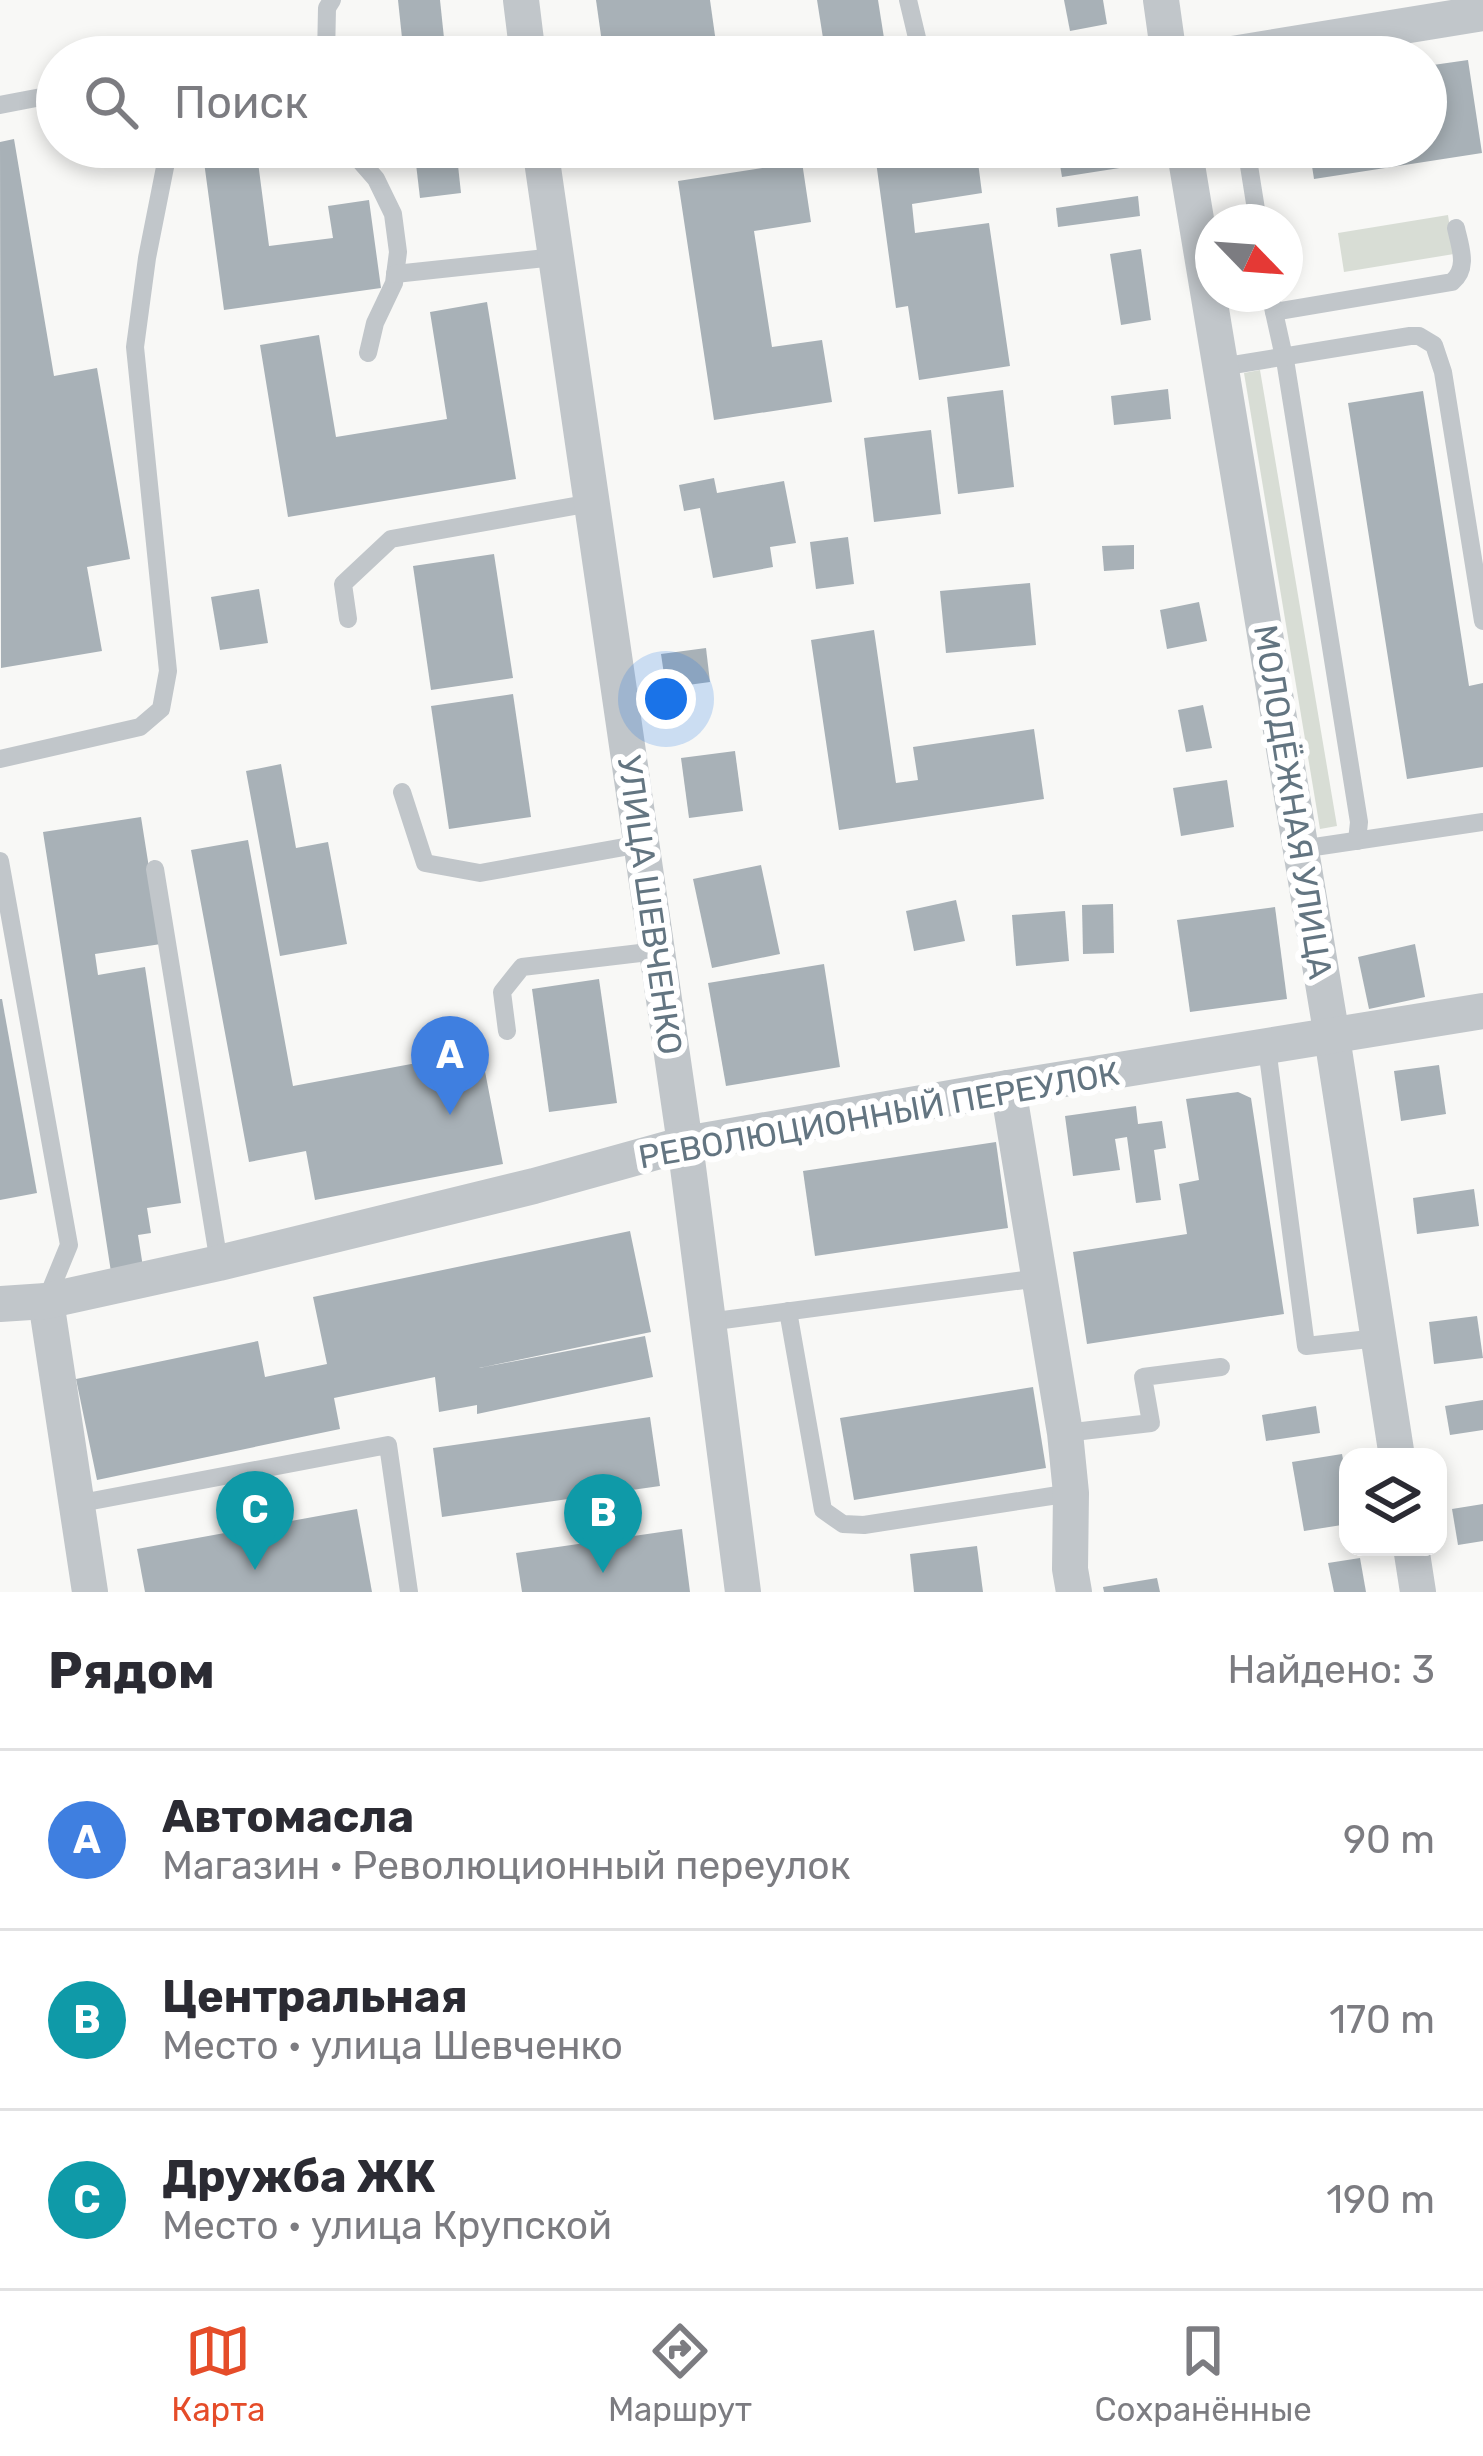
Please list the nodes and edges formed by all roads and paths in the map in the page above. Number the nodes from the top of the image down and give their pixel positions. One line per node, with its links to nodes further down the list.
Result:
1 (332, 0): 6 (lane)
2 (521, 0): 7 (street)
3 (908, 0): 8 (lane)
4 (1161, 0): 9 (street)
5 (1483, 13): 10 (street)
6 (326, 36)
7 (525, 36)
8 (917, 36)
9 (1166, 36)
10 (1346, 36)
11 (36, 98): 12 (lane)
12 (0, 105)
13 (165, 168): 30 (lane)
14 (366, 168): 21 (lane)
15 (544, 168): 20 (street, УЛИЦА ШЕВЧЕНКО)
16 (1188, 168): 26 (street, МОЛОДЁЖНАЯ УЛИЦА)
17 (1249, 168): 18 (lane)
18 (1255, 204)
19 (1456, 228): 22 (lane)
20 (555, 257): 21 (lane); 27 (street, УЛИЦА ШЕВЧЕНКО)
21 (395, 274): 24 (lane)
22 (1303, 299)
23 (1274, 312): 25 (lane)
24 (368, 353)
25 (1283, 357): 26 (lane); 29 (lane); 33 (lane)
26 (1221, 368): 35 (street, МОЛОДЁЖНАЯ УЛИЦА)
27 (591, 503): 28 (lane); 34 (street, УЛИЦА ШЕВЧЕНКО)
28 (348, 620)
29 (1483, 621)
30 (0, 758)
31 (402, 792): 34 (lane)
32 (1483, 822): 33 (lane)
33 (1357, 841): 35 (lane)
34 (641, 844): 38 (street, УЛИЦА ШЕВЧЕНКО)
35 (1301, 849): 41 (street, МОЛОДЁЖНАЯ УЛИЦА)
36 (0, 860): 47 (lane)
37 (155, 869): 45 (lane)
38 (657, 951): 40 (lane); 44 (street, УЛИЦА ШЕВЧЕНКО)
39 (1483, 1011): 41 (street, РЕВОЛЮЦИОННЫЙ ПЕРЕУЛОК)
40 (507, 1030)
41 (1332, 1037): 42 (street, РЕВОЛЮЦИОННЫЙ ПЕРЕУЛОК); 51 (street, МОЛОДЁЖНАЯ УЛИЦА)
42 (1267, 1048): 43 (street, РЕВОЛЮЦИОННЫЙ ПЕРЕУЛОК); 51 (lane)
43 (1008, 1088): 44 (street, РЕВОЛЮЦИОННЫЙ ПЕРЕУЛОК); 46 (street)
44 (685, 1144): 45 (street, РЕВОЛЮЦИОННЫЙ ПЕРЕУЛОК); 50 (street, УЛИЦА ШЕВЧЕНКО)
45 (219, 1263): 47 (street, РЕВОЛЮЦИОННЫЙ ПЕРЕУЛОК)
46 (1039, 1278): 49 (lane); 53 (street)
47 (46, 1301): 48 (street, РЕВОЛЮЦИОННЫЙ ПЕРЕУЛОК); 56 (street)
48 (0, 1304)
49 (788, 1311): 50 (lane); 55 (lane)
50 (708, 1322): 60 (street, УЛИЦА ШЕВЧЕНКО)
51 (1378, 1338): 54 (street, МОЛОДЁЖНАЯ УЛИЦА)
52 (1221, 1367): 53 (lane)
53 (1065, 1432): 55 (street)
54 (1395, 1448)
55 (1071, 1493): 61 (street)
56 (76, 1504): 58 (street); 59 (lane)
57 (1412, 1556): 62 (street)
58 (90, 1592)
59 (409, 1592)
60 (742, 1592)
61 (1074, 1592)
62 (1418, 1592)

